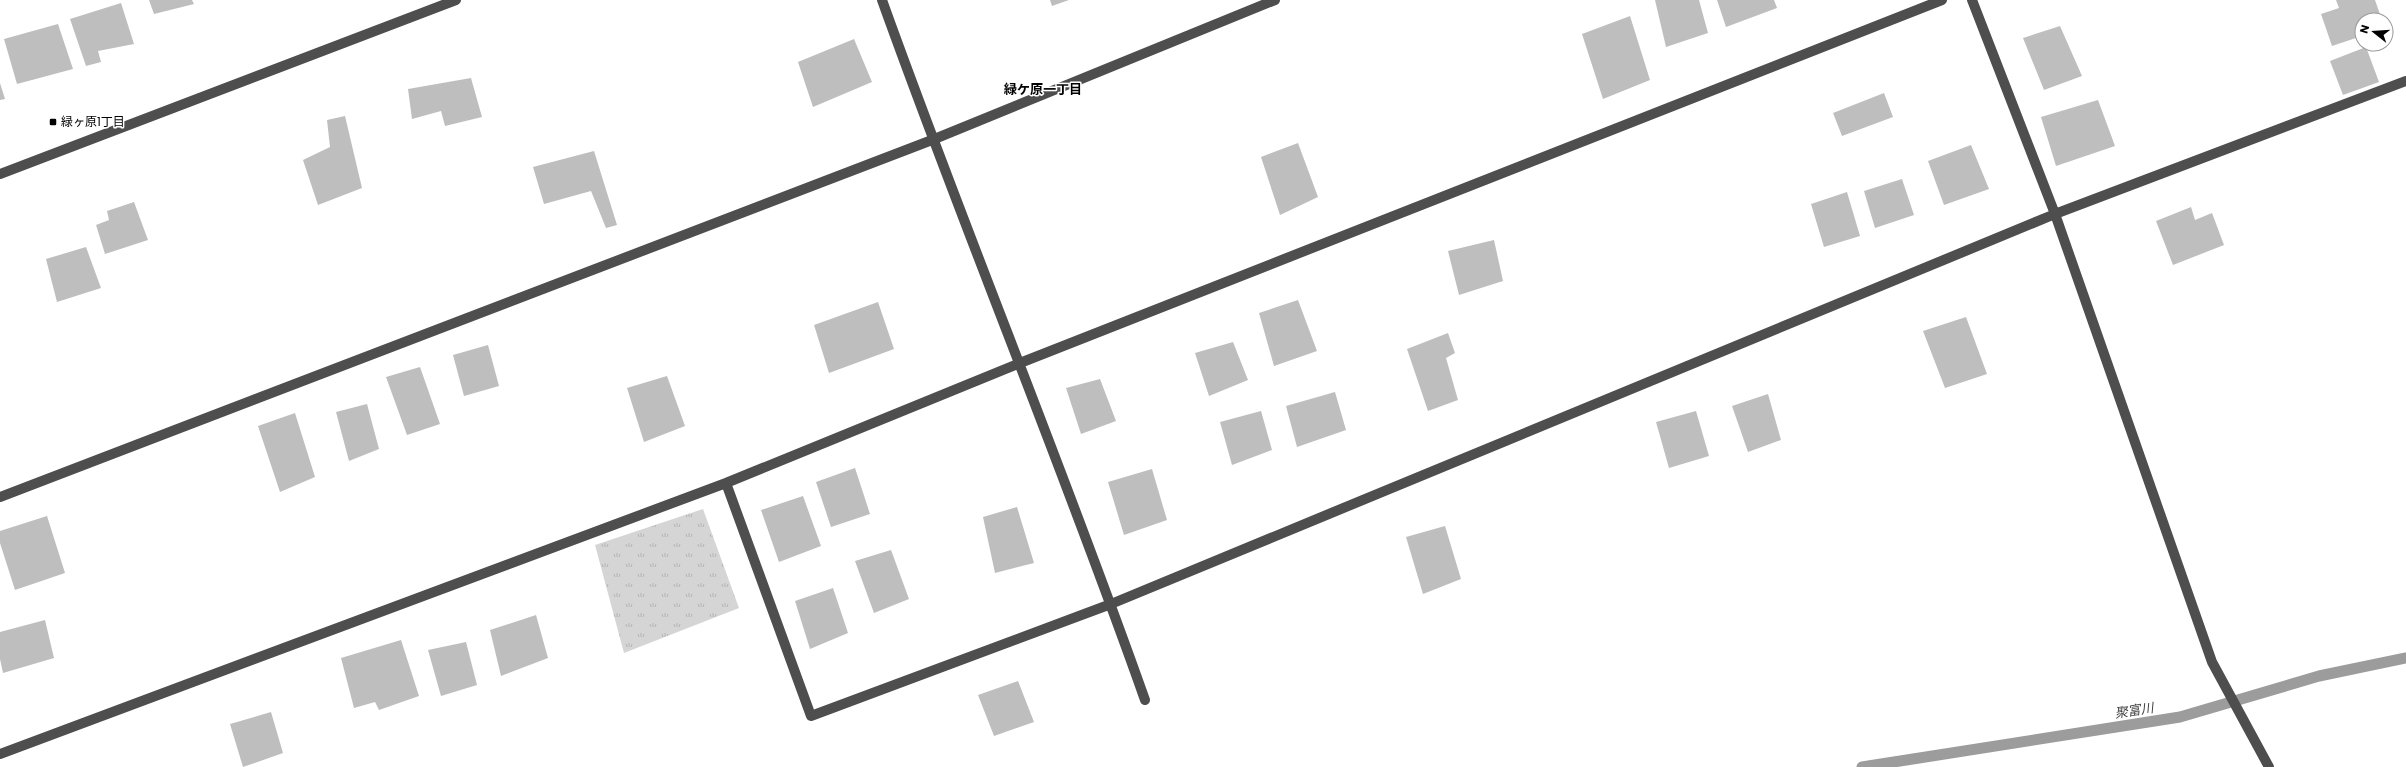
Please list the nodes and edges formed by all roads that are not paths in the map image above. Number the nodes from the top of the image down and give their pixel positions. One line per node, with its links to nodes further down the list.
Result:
1 (456, 0): 8 (street)
2 (882, 0): 7 (street)
3 (1274, 0): 7 (street)
4 (1942, 0): 10 (street)
5 (1972, 0): 9 (street)
6 (2406, 81): 9 (street)
7 (932, 140): 10 (street); 12 (street)
8 (0, 174)
9 (2055, 214): 13 (street); 16 (street)
10 (1020, 363): 11 (street); 13 (street)
11 (726, 483): 13 (street); 15 (street)
12 (0, 497)
13 (1111, 604): 14 (street)
14 (1145, 700)
15 (0, 754)
16 (2269, 767)

